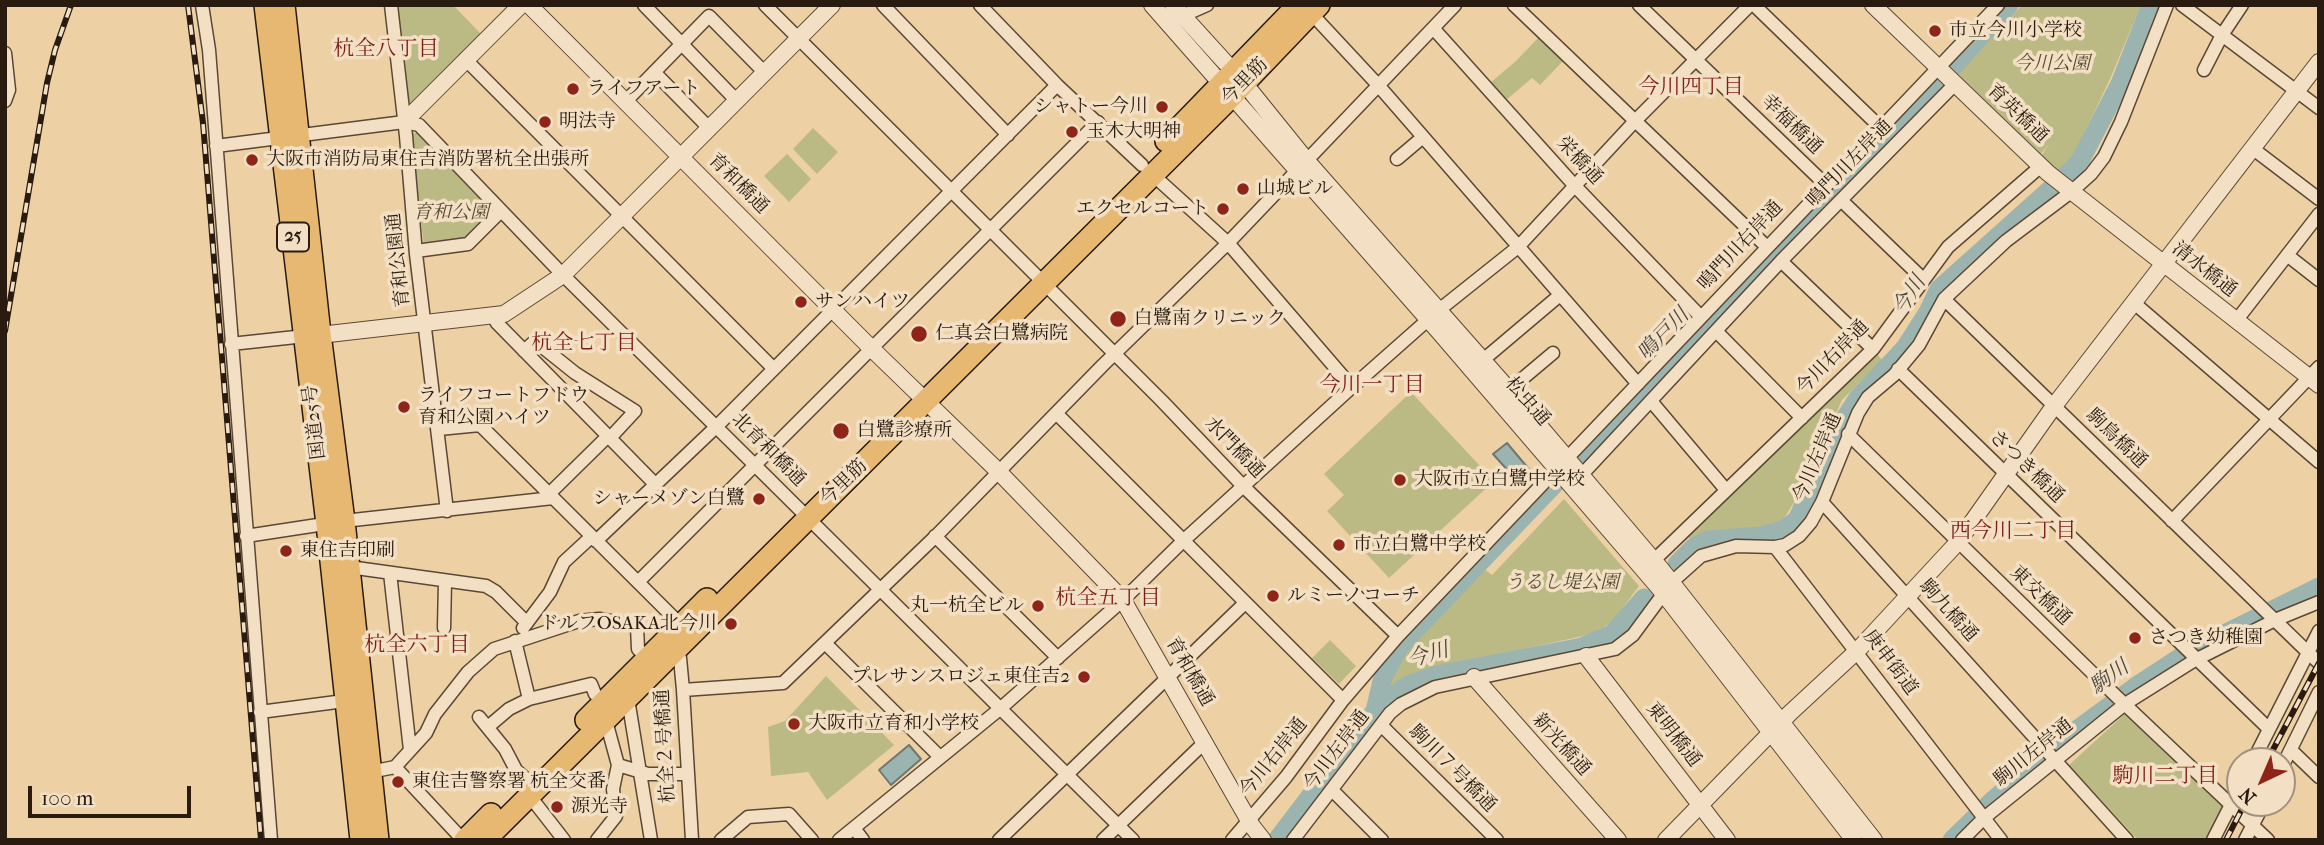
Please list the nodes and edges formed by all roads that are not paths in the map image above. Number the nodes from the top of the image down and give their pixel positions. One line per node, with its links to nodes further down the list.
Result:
1 (202, 5): 53 (street)
2 (265, 5): 52 (main road, 国道25号 / 25)
3 (284, 5): 52 (main road, 国道25号 / 25)
4 (391, 5): 46 (street, 育和公園通)
5 (521, 5): 30 (street)
6 (529, 5): 41 (street, 育和橋通)
7 (644, 5): 28 (street)
8 (765, 5): 27 (street, 水門橋通)
9 (832, 5): 27 (street)
10 (883, 5): 50 (street)
11 (980, 5): 38 (street)
12 (1152, 5): 37 (street, 松虫通)
13 (1207, 5): 24 (street)
14 (1455, 5): 25 (street)
15 (1514, 5): 45 (street)
16 (1639, 5): 31 (street, 幸福橋通)
17 (1752, 5): 31 (street); 48 (street)
18 (1873, 5): 36 (street, 育英橋通)
19 (1998, 5): 36 (street, 鳴門川右岸通)
20 (2167, 5): 62 (street, 今川左岸通)
21 (2182, 5): 26 (street)
22 (2242, 5): 26 (street)
23 (1309, 8): 37 (main road, 今里筋); 39 (street)
24 (1178, 11): 37 (street, 松虫通)
25 (1433, 28): 39 (street); 60 (street, 栄橋通)
26 (2222, 35): 33 (street); 40 (street)
27 (799, 38): 35 (street); 63 (street, 水門橋通)
28 (682, 44): 34 (street); 35 (street); 42 (street)
29 (5, 53): 43 (street)
30 (466, 60): 46 (street); 68 (street)
31 (1697, 61): 45 (street); 61 (street, 幸福橋通)
32 (2319, 62): 40 (street)
33 (2204, 70)
34 (654, 72): 41 (street); 49 (street)
35 (765, 73): 42 (street)
36 (1946, 75): 48 (street, 鳴門川右岸通); 58 (street, 育英橋通); 65 (street, 鳴門川左岸通)
37 (1234, 83): 57 (street, 松虫通); 59 (main road, 今里筋)
38 (1057, 85): 47 (street); 50 (street)
39 (1378, 85): 51 (street); 57 (street)
40 (2297, 90): 44 (street); 54 (street)
41 (626, 101): 55 (street, 育和橋通)
42 (737, 101): 49 (street)
43 (5, 102)
44 (2319, 108)
45 (1635, 121): 60 (street); 72 (street)
46 (404, 122): 52 (street); 66 (street, 北育和橋通); 73 (street, 育和公園通)
47 (1098, 122): 59 (street); 69 (street)
48 (1881, 128): 61 (street, 鳴門川右岸通)
49 (710, 129): 55 (street)
50 (1008, 135): 63 (street)
51 (1423, 137): 56 (street); 71 (street)
52 (289, 138): 53 (street); 91 (main road, 国道25号 / 25)
53 (216, 146): 92 (street)
54 (2252, 148): 64 (street); 76 (street)
55 (682, 157): 68 (street); 84 (street, 育和橋通)
56 (1397, 159)
57 (1302, 166): 70 (street); 85 (street, 松虫通)
58 (2040, 166): 62 (street, 育英橋通); 79 (street, 今川右岸通)
59 (1147, 169): 70 (street); 78 (main road, 今里筋)
60 (1574, 185): 71 (street); 87 (street, 栄橋通)
61 (1826, 185): 72 (street, 鳴門川右岸通)
62 (2063, 186): 76 (street, 清水橋通); 82 (street, 今川左岸通)
63 (951, 191): 69 (street, 水門橋通); 84 (street)
64 (2319, 199)
65 (1842, 201): 75 (street, 鳴門川左岸通); 79 (street)
66 (502, 211): 73 (street); 77 (street, 北育和橋通)
67 (2319, 214): 74 (street)
68 (621, 215): 77 (street); 99 (street)
69 (990, 230): 78 (street, 水門橋通); 93 (street)
70 (1228, 243): 97 (street); 103 (street)
71 (1518, 247): 81 (street); 85 (street)
72 (1766, 247): 87 (street, 鳴門川右岸通)
73 (416, 251): 89 (street, 育和公園通)
74 (2287, 256): 80 (street); 88 (street)
75 (1781, 261): 90 (street, 鳴門川左岸通); 94 (street)
76 (2162, 263): 83 (street); 88 (street, 清水橋通)
77 (563, 275): 86 (street); 111 (street, 北育和橋通)
78 (1039, 279): 97 (street, 水門橋通); 105 (main road, 今里筋)
79 (1923, 279): 94 (street, 今川右岸通)
80 (2319, 280)
81 (1560, 295): 98 (street); 102 (street)
82 (1944, 299): 100 (street, 今川左岸通); 107 (street, 駒鳥橋通)
83 (2133, 302): 107 (street); 110 (street)
84 (833, 309): 93 (street, 育和橋通); 99 (street)
85 (1434, 315): 98 (street, 松虫通); 103 (street); 115 (street, 松虫通)
86 (494, 316): 89 (street); 95 (street)
87 (1701, 317): 102 (street, 鳴門川右岸通)
88 (2236, 321): 101 (street, 清水橋通)
89 (425, 323): 91 (street); 112 (street, 育和公園通)
90 (1717, 332): 106 (street, 鳴門川左岸通); 109 (street)
91 (313, 335): 92 (street); 129 (main road, 国道25号 / 25)
92 (231, 344): 130 (street)
93 (871, 348): 105 (street, 育和橋通); 117 (street)
94 (1873, 349): 109 (street, 今川右岸通)
95 (524, 351): 114 (street); 114 (street)
96 (1553, 353): 104 (street)
97 (1115, 354): 108 (street); 122 (street, 水門橋通)
98 (1483, 360): 104 (street, 松虫通)
99 (774, 369): 111 (street)
100 (1898, 369): 113 (street, 今川左岸通); 119 (street, さつき橋通)
101 (2316, 377): 110 (street)
102 (1638, 384): 115 (street, 鳴門川右岸通)
103 (1352, 387): 122 (street)
104 (1509, 390): 115 (street, 松虫通)
105 (922, 397): 118 (street, 育和橋通); 127 (main road, 今里筋)
106 (1651, 401): 120 (street, 鳴門川左岸通); 123 (street)
107 (2054, 406): 119 (street); 128 (street, 駒鳥橋通)
108 (1056, 412): 118 (street); 133 (street)
109 (1802, 418): 123 (street, 今川右岸通)
110 (2271, 420): 116 (street); 128 (street)
111 (717, 426): 117 (street, 北育和橋通); 121 (street)
112 (439, 429): 124 (street); 126 (street, 育和公園通)
113 (1848, 435): 125 (street, 今川左岸通); 134 (street, 東交橋通)
114 (609, 437): 121 (street); 124 (street)
115 (1562, 463): 120 (street, 松虫通); 152 (street, 鳴門川右岸通)
116 (2319, 463)
117 (754, 465): 127 (street, 北育和橋通); 140 (street)
118 (998, 471): 131 (street); 144 (street, 育和橋通)
119 (2006, 474): 134 (street); 158 (street, さつき橋通)
120 (1576, 480): 136 (street, 松虫通)
121 (654, 484): 132 (street)
122 (1243, 486): 133 (street); 152 (street, 水門橋通)
123 (1726, 490): 136 (street, 今川右岸通)
124 (551, 496): 126 (street); 132 (street)
125 (1822, 502): 135 (street, 今川左岸通); 143 (street, 駒九橋通)
126 (447, 511): 129 (street)
127 (804, 513): 142 (street, 北育和橋通); 149 (main road, 今里筋); 155 (main road, 今里筋)
128 (2172, 521): 147 (street, 駒鳥橋通)
129 (336, 522): 130 (street); 137 (main road, 国道25号 / 25); 169 (main road, 国道25号 / 25)
130 (246, 536): 173 (street)
131 (935, 536): 142 (street); 161 (street)
132 (594, 539): 140 (street); 148 (street)
133 (1183, 541): 144 (street); 146 (street)
134 (1958, 542): 143 (street); 171 (street, 東交橋通)
135 (1775, 547): 141 (street, 今川左岸通); 156 (street, 庚申街道)
136 (1648, 565): 141 (street, 松虫通)
137 (349, 567): 138 (street); 169 (main road, 国道25号 / 25)
138 (390, 573): 139 (street); 181 (street)
139 (445, 582): 148 (street); 150 (street)
140 (638, 582): 149 (street)
141 (1668, 588): 159 (street, 今川左岸通); 176 (street, 松虫通)
142 (880, 590): 154 (street); 172 (street, 北育和橋通)
143 (1909, 597): 156 (street); 184 (street, 駒九橋通)
144 (1124, 600): 161 (street); 164 (street, 育和橋通)
145 (2319, 602): 147 (street, 駒川左岸通)
146 (1245, 603): 164 (street); 170 (street)
147 (2274, 618): 157 (street, 駒鳥橋通); 158 (street, 駒川左岸通)
148 (527, 623): 153 (street)
149 (681, 625): 160 (main road, 今里筋)
150 (444, 628)
151 (2319, 631): 157 (street)
152 (1398, 636): 170 (street, 鳴門川右岸通)
153 (514, 642): 160 (street); 167 (street); 181 (street)
154 (824, 643): 165 (street); 183 (street)
155 (677, 650): 165 (street, 杭全２号橋通); 168 (main road, 今里筋)
156 (1857, 651): 176 (street); 199 (street, 庚申街道)
157 (2308, 652): 162 (street, 駒鳥橋通); 177 (street)
158 (2191, 655): 171 (street, 駒川左岸通); 177 (street, さつき橋通)
159 (1586, 656): 163 (street, 今川左岸通); 195 (street, 東明橋通)
160 (647, 658): 174 (main road, 今里筋)
161 (1058, 658): 172 (street)
162 (2319, 663)
163 (1474, 677): 175 (street, 今川左岸通); 225 (street, 新光橋通)
164 (1168, 678): 178 (street, 育和橋通); 190 (street)
165 (683, 690): 189 (street, 杭全２号橋通)
166 (2319, 692): 180 (street)
167 (529, 699): 174 (street); 192 (street)
168 (628, 699): 174 (main road, 今里筋); 187 (street)
169 (355, 700): 173 (street); 188 (main road, 国道25号 / 25); 204 (main road, 国道25号 / 25)
170 (1343, 700): 200 (street, 今川右岸通)
171 (2121, 700): 184 (street, 駒川左岸通); 194 (street, 東交橋通)
172 (1001, 708): 183 (street); 190 (street, 北育和橋通)
173 (260, 712): 205 (street)
174 (605, 712): 185 (street); 192 (main road, 今里筋)
175 (1381, 725): 193 (street, 今川左岸通); 224 (street, 駒川７号橋通)
176 (1776, 727): 195 (street); 228 (street, 松虫通); 229 (street, 松虫通)
177 (2269, 729): 179 (street)
178 (1205, 743): 200 (street, 育和橋通); 201 (street)
179 (2260, 747)
180 (2292, 747)
181 (410, 750): 186 (street)
182 (2296, 755): 191 (street)
183 (940, 758): 203 (street)
184 (2055, 760): 199 (street, 駒川左岸通); 232 (street)
185 (618, 765): 187 (street); 210 (street)
186 (395, 767): 188 (street); 207 (street)
187 (640, 771): 189 (street); 211 (street)
188 (370, 772): 206 (main road, 国道25号 / 25)
189 (687, 774): 212 (street, 杭全２号橋通)
190 (1066, 774): 201 (street, 北育和橋通); 217 (street)
191 (2319, 777)
192 (528, 789): 207 (main road, 今里筋); 208 (main road, 今里筋); 209 (street)
193 (1332, 790): 222 (street, 今川左岸通); 223 (street)
194 (2226, 800)
195 (1700, 805): 226 (street); 227 (street, 東明橋通)
196 (2226, 815): 233 (street)
197 (2244, 817): 202 (street, 東交橋通)
198 (2256, 817): 202 (street)
199 (1984, 818): 230 (street, 駒川左岸通); 231 (street)
200 (1250, 823): 220 (street, 今川右岸通); 221 (street, 育和橋通)
201 (1118, 824): 218 (street); 219 (street, 北育和橋通)
202 (2252, 825): 234 (street); 235 (street, 東交橋通)
203 (854, 828): 215 (street); 216 (street)
204 (360, 835)
205 (271, 840)
206 (377, 840)
207 (464, 840)
208 (485, 840)
209 (564, 840)
210 (597, 840)
211 (651, 840)
212 (692, 840)
213 (721, 840): 214 (street)
214 (812, 840)
215 (839, 840)
216 (863, 840)
217 (999, 840)
218 (1103, 840)
219 (1133, 840)
220 (1233, 840)
221 (1263, 840)
222 (1293, 840)
223 (1382, 840)
224 (1497, 840)
225 (1618, 840)
226 (1666, 840)
227 (1727, 840)
228 (1854, 840)
229 (1874, 840)
230 (1962, 840)
231 (2001, 840)
232 (2127, 840)
233 (2213, 840)
234 (2245, 840)
235 (2268, 840)

